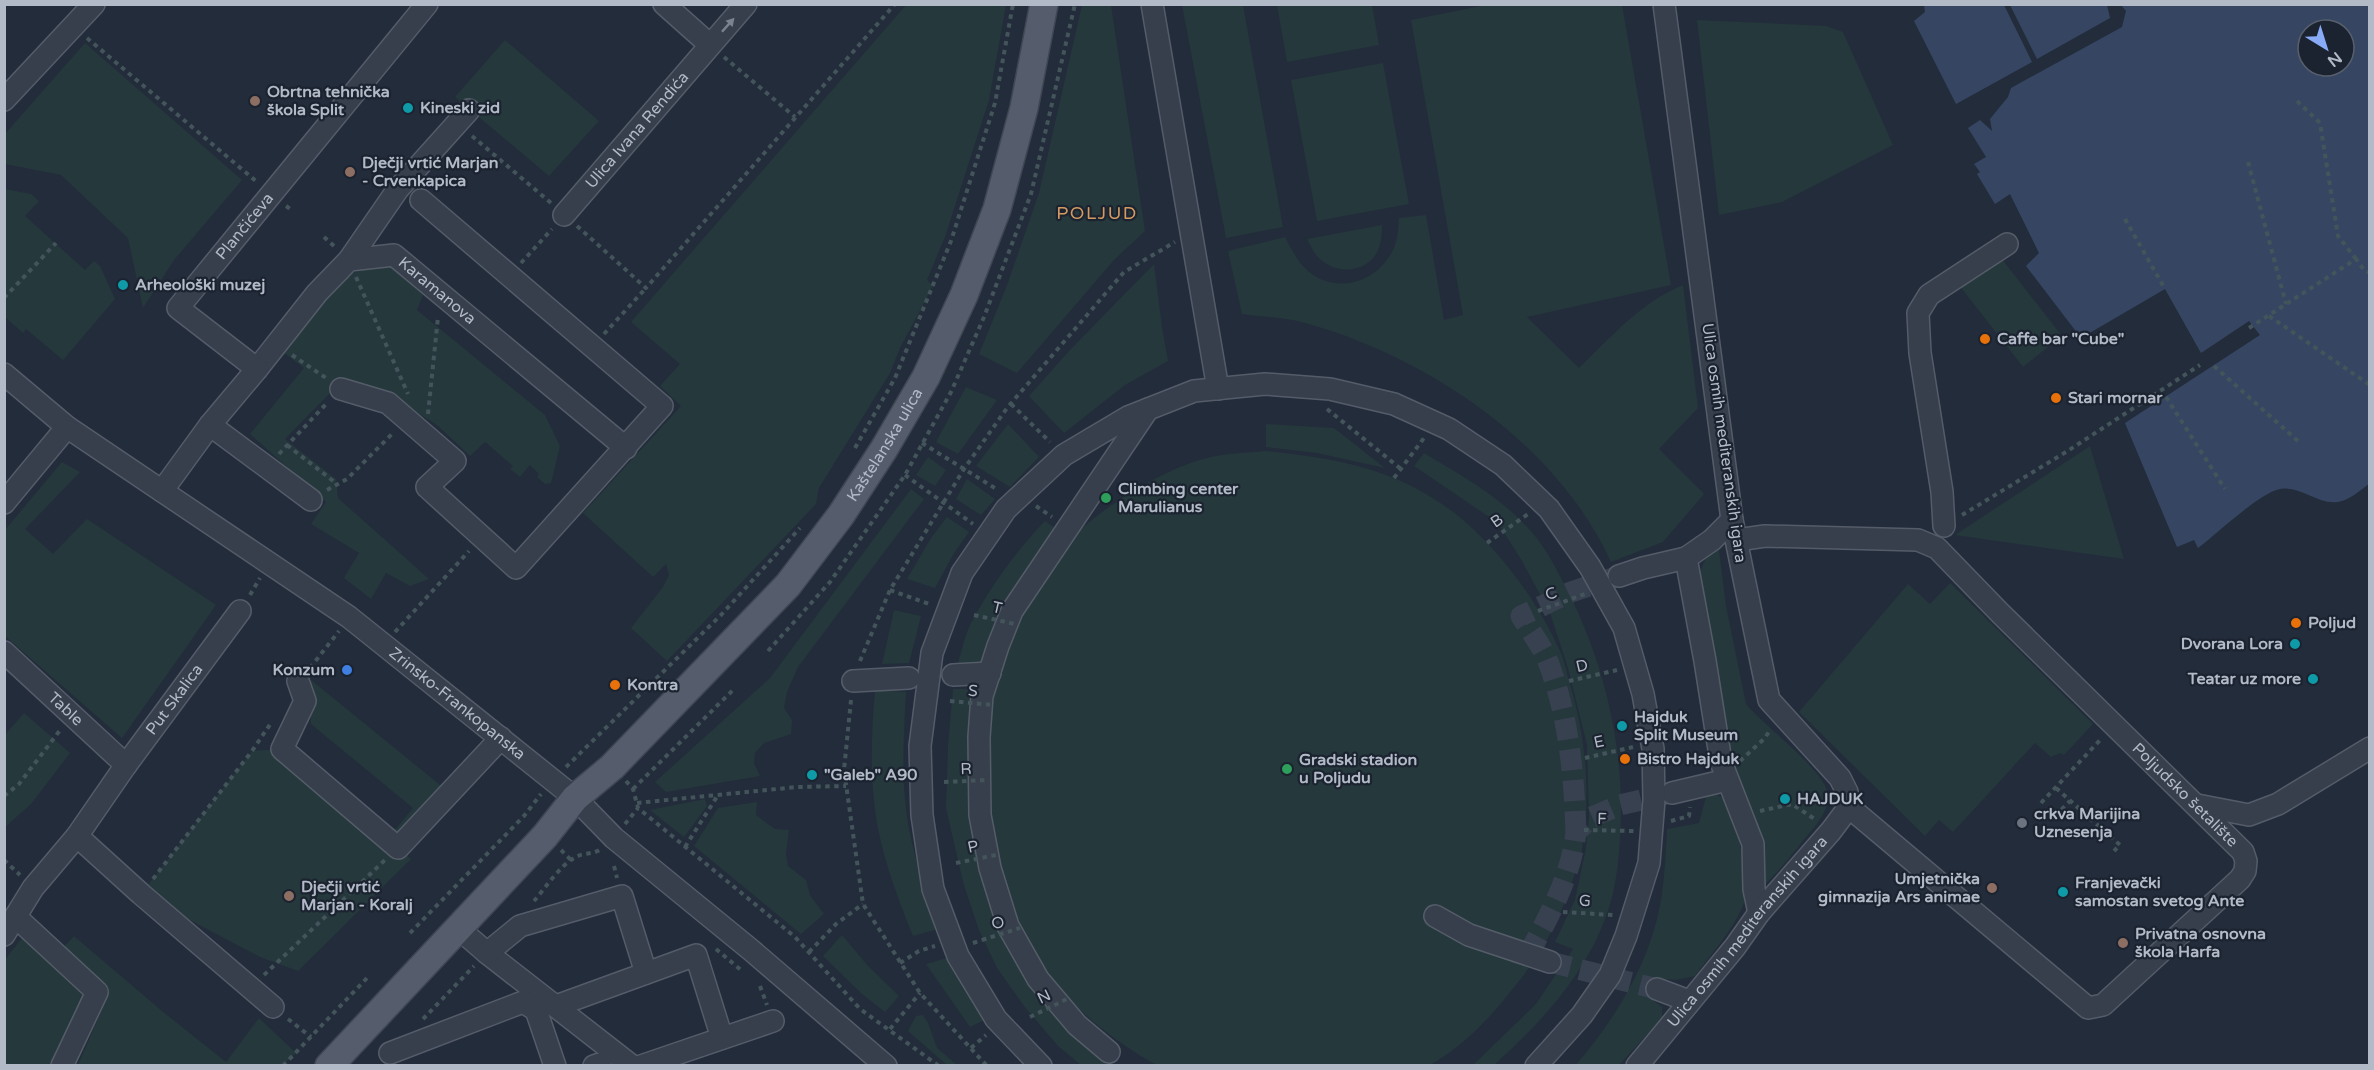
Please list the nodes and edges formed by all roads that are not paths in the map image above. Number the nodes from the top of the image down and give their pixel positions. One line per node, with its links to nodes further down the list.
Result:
1 (94, 4): 9 (street)
2 (427, 4): 15 (street, Plančićeva)
3 (664, 4): 8 (street)
4 (746, 4): 8 (street, Ulica Ivana Rendića, one-way to 4)
5 (1044, 4): 42 (main road, Kaštelanska ulica)
6 (1152, 4): 18 (street)
7 (1664, 4): 26 (street, Ulica osmih mediteranskih igara)
8 (710, 45): 12 (street, Ulica Ivana Rendića)
9 (4, 100)
10 (463, 116): 14 (street)
11 (421, 200): 22 (street)
12 (564, 215)
13 (2007, 244): 27 (street)
14 (349, 260): 15 (street); 22 (street, Karamanova)
15 (257, 369): 20 (street)
16 (4, 374): 21 (street, Zrinsko-Frankopanska)
17 (341, 389): 22 (street)
18 (1218, 389): 19 (street); 70 (street)
19 (1148, 409): 32 (street); 69 (street)
20 (210, 425): 23 (street); 24 (street)
21 (67, 427): 23 (street, Zrinsko-Frankopanska); 25 (street)
22 (626, 447)
23 (162, 491): 37 (street, Zrinsko-Frankopanska)
24 (311, 500)
25 (4, 503)
26 (1735, 530): 27 (street, Poljudsko šetalište); 28 (street); 44 (street, Ulica osmih mediteranskih igara)
27 (1918, 540): 43 (street, Poljudsko šetalište)
28 (1686, 558): 29 (street); 40 (street)
29 (1619, 576)
30 (240, 611): 39 (street, Put Skalica)
31 (4, 652): 39 (street, Table)
32 (990, 673): 33 (street); 59 (street)
33 (953, 675)
34 (909, 678): 36 (street)
35 (298, 681): 37 (street)
36 (853, 681)
37 (501, 738): 42 (street, Zrinsko-Frankopanska)
38 (2370, 748): 43 (street)
39 (126, 765): 45 (street, Put Skalica)
40 (1725, 775): 41 (street); 46 (street)
41 (1672, 793)
42 (575, 798): 49 (main road, Kaštelanska ulica); 68 (street, Zrinsko-Frankopanska)
43 (2197, 805): 44 (street, Poljudsko šetalište)
44 (1849, 807): 46 (street, Ulica osmih mediteranskih igara)
45 (77, 836): 48 (street, Put Skalica); 56 (street)
46 (1760, 913): 54 (street, Ulica osmih mediteranskih igara)
47 (1435, 916): 51 (street)
48 (11, 926): 62 (street)
49 (458, 928): 50 (street); 61 (main road, Kaštelanska ulica)
50 (487, 953): 52 (street); 55 (street)
51 (1550, 962)
52 (646, 973): 55 (street); 58 (street)
53 (1657, 988): 54 (street)
54 (1689, 1001): 71 (street, Ulica osmih mediteranskih igara)
55 (556, 1006): 66 (street)
56 (273, 1007)
57 (773, 1020): 58 (street)
58 (722, 1038): 67 (street)
59 (1110, 1052)
60 (390, 1053): 63 (street)
61 (336, 1063)
62 (62, 1065)
63 (555, 1065)
64 (594, 1065): 65 (street)
65 (601, 1065)
66 (632, 1065)
67 (641, 1065)
68 (886, 1065)
69 (1041, 1065)
70 (1536, 1065)
71 (1637, 1065)

